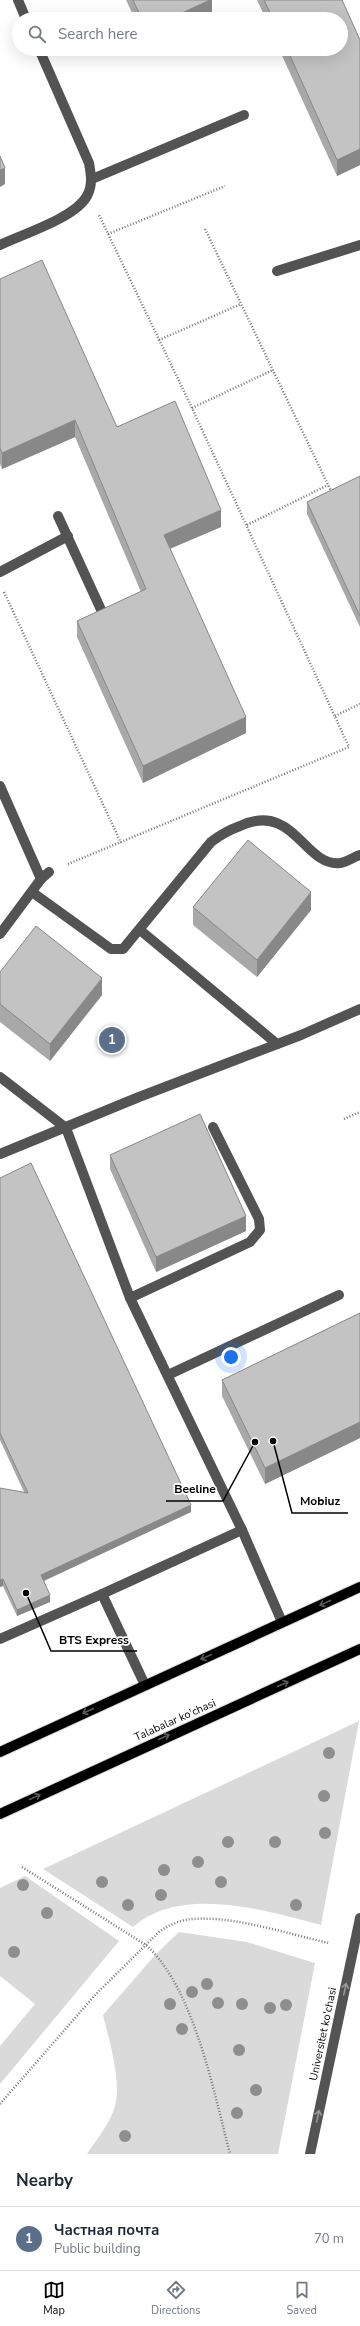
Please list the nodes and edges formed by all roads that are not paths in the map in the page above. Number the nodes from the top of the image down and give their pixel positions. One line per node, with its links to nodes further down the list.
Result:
1 (18, 0): 2 (street)
2 (23, 12)
3 (42, 56): 5 (street)
4 (244, 115): 5 (street)
5 (92, 180): 6 (street)
6 (0, 245)
7 (360, 246): 8 (street)
8 (277, 271)
9 (58, 516): 10 (street)
10 (68, 536): 11 (street); 12 (street)
11 (0, 572)
12 (103, 614)
13 (0, 786): 16 (street)
14 (360, 855): 18 (street)
15 (50, 872): 16 (street)
16 (41, 879): 17 (street)
17 (32, 892): 18 (street); 19 (street)
18 (140, 930): 21 (street)
19 (0, 934)
20 (360, 1009): 21 (street)
21 (277, 1044): 24 (street)
22 (0, 1077): 24 (street)
23 (213, 1127): 27 (street)
24 (66, 1128): 25 (street); 27 (street)
25 (0, 1154)
26 (339, 1295): 28 (street)
27 (130, 1298): 28 (street)
28 (168, 1375): 29 (street)
29 (242, 1530): 31 (street); 32 (street)
30 (360, 1587): 32 (main road, one-way to 32)
31 (102, 1594): 33 (street); 35 (street)
32 (282, 1622): 35 (main road, one-way to 35)
33 (0, 1639)
34 (360, 1649): 37 (main road, Talabalar ko'chasi, one-way to 34)
35 (145, 1685): 36 (main road, one-way to 36)
36 (0, 1752)
37 (0, 1814)
38 (360, 1918): 39 (street, Universitet ko'chasi, one-way to 38)
39 (310, 2154)

